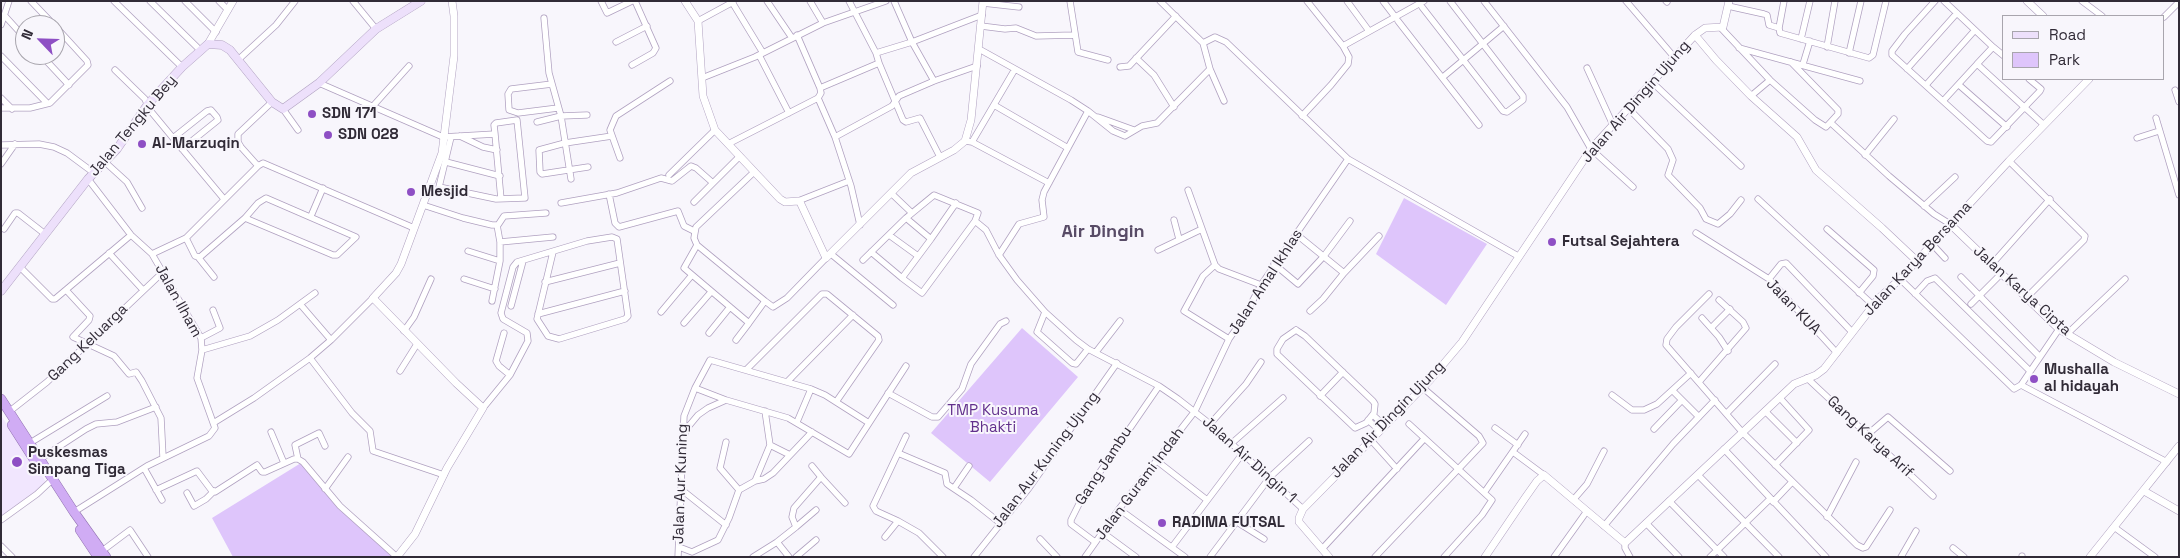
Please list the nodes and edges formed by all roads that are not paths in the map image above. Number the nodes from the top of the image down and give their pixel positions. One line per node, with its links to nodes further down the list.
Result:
1 (9, 1): 50 (street)
2 (31, 1): 47 (street)
3 (114, 1): 104 (street)
4 (150, 1): 84 (street)
5 (185, 1): 67 (street)
6 (219, 1): 43 (street)
7 (233, 1): 43 (street)
8 (295, 1): 92 (street)
9 (353, 1): 64 (street)
10 (421, 1): 64 (main road)
11 (452, 1): 166 (street)
12 (601, 1): 13 (street)
13 (634, 1): 58 (street)
14 (685, 1): 55 (street)
15 (767, 1): 70 (street)
16 (810, 1): 56 (street)
17 (849, 1): 44 (street)
18 (886, 1): 44 (street)
19 (894, 1): 75 (street)
20 (1070, 1): 68 (street)
21 (1160, 1): 51 (street)
22 (1307, 1): 79 (street)
23 (1347, 1): 65 (street)
24 (1383, 1): 54 (street)
25 (1450, 1): 77 (street)
26 (1484, 1): 60 (street)
27 (1626, 1): 91 (street)
28 (1784, 1): 63 (street)
29 (1810, 1): 72 (street)
30 (1835, 1): 80 (street)
31 (1861, 1): 86 (street)
32 (1886, 1): 86 (street)
33 (1935, 1): 107 (street)
34 (1944, 1): 45 (street)
35 (2027, 1): 48 (street)
36 (2082, 1): 49 (street)
37 (731, 2): 55 (street); 87 (street)
38 (983, 2): 42 (street); 46 (street)
39 (2179, 2): 52 (street)
40 (1421, 3): 54 (street); 94 (street)
41 (1728, 4): 62 (street); 63 (street)
42 (1019, 7)
43 (228, 10): 67 (street)
44 (856, 12): 56 (street); 85 (street)
45 (1957, 13): 66 (street); 107 (street)
46 (982, 14): 59 (street); 75 (street)
47 (44, 15)
48 (2042, 15)
49 (2101, 15)
50 (5, 16): 57 (street); 61 (street)
51 (1176, 16): 76 (street); 90 (street)
52 (2165, 16)
53 (544, 18): 120 (street)
54 (1397, 20): 65 (street); 110 (street)
55 (698, 21): 111 (street)
56 (823, 23): 70 (street)
57 (1, 25)
58 (647, 26): 74 (street); 100 (street)
59 (981, 26): 68 (street); 83 (street)
60 (1504, 26): 77 (street); 178 (street)
61 (15, 27)
62 (1720, 28): 69 (street); 82 (street)
63 (1779, 28): 72 (street)
64 (376, 29): 118 (main road)
65 (1369, 30): 79 (street)
66 (1975, 30): 81 (street); 122 (street)
67 (216, 32): 78 (street)
68 (1074, 35): 93 (street)
69 (1695, 35): 91 (street, Jalan Air Dingin Ujung); 126 (street, Jalan Air Dingin Ujung)
70 (795, 36): 87 (street); 124 (street)
71 (65, 38): 123 (street)
72 (1801, 39): 73 (street)
73 (1810, 41): 80 (street); 97 (street)
74 (616, 42)
75 (912, 42): 85 (street); 116 (street)
76 (1203, 43): 106 (street); 150 (street)
77 (1483, 43): 94 (street); 94 (street)
78 (208, 44): 84 (main road, Jalan Tengku Bey); 92 (main road)
79 (1343, 46): 150 (street)
80 (1827, 47): 86 (street)
81 (1993, 47): 88 (street); 98 (street)
82 (1739, 48): 95 (street); 112 (street)
83 (979, 49): 102 (street); 109 (street)
84 (200, 50): 104 (main road, Jalan Tengku Bey)
85 (876, 53): 96 (street)
86 (1849, 53)
87 (761, 54): 111 (street); 146 (street)
88 (2002, 54)
89 (1, 56): 133 (street)
90 (1136, 58): 103 (street); 138 (street)
91 (1675, 58): 119 (street, Jalan Air Dingin Ujung)
92 (238, 60): 130 (main road)
93 (1108, 60)
94 (1462, 60): 110 (street)
95 (1792, 62): 97 (street); 154 (street)
96 (879, 63): 124 (street); 135 (street)
97 (1803, 64): 117 (street)
98 (1977, 64): 121 (street); 141 (street)
99 (50, 65): 123 (street)
100 (632, 65)
101 (409, 66): 137 (street)
102 (977, 66): 116 (street); 171 (street)
103 (1120, 66)
104 (182, 67): 134 (main road, Jalan Tengku Bey)
105 (1587, 68): 157 (street)
106 (1210, 69): 129 (street); 138 (street)
107 (1906, 69): 122 (street)
108 (115, 70): 134 (street)
109 (1015, 70): 136 (street); 145 (street)
110 (1443, 77): 155 (street)
111 (702, 78): 160 (street)
112 (1770, 80): 126 (street); 154 (street)
113 (2030, 80): 141 (street)
114 (2088, 80): 156 (street, Jalan Karya Bersama)
115 (670, 81): 165 (street)
116 (934, 81): 135 (street)
117 (1860, 81)
118 (319, 83): 137 (street); 143 (main road)
119 (1653, 83): 144 (street, Jalan Air Dingin Ujung); 190 (street)
120 (552, 84): 140 (street); 140 (street)
121 (1960, 84): 131 (street); 158 (street)
122 (1926, 85): 131 (street)
123 (69, 86): 133 (street)
124 (820, 88): 128 (street)
125 (2175, 90): 132 (street)
126 (1752, 96): 266 (street, Jalan Air Dingin Ujung)
127 (1, 98): 142 (street)
128 (818, 98): 146 (street); 168 (street)
129 (1224, 101)
130 (272, 102): 143 (main road); 189 (street)
131 (1943, 102): 158 (street)
132 (2179, 102)
133 (47, 104): 142 (street)
134 (148, 104): 169 (street); 186 (main road, Jalan Tengku Bey)
135 (895, 104): 168 (street); 182 (street)
136 (994, 105): 171 (street); 176 (street)
137 (374, 106): 166 (street)
138 (1174, 107): 161 (street)
139 (1, 108): 142 (street)
140 (558, 108): 148 (street)
141 (2025, 108): 156 (street); 158 (street)
142 (12, 109)
143 (283, 109): 159 (street)
144 (1629, 109): 157 (street, Jalan Air Dingin Ujung); 213 (street)
145 (1088, 111): 149 (street); 176 (street)
146 (789, 113): 174 (street)
147 (587, 115): 148 (street)
148 (561, 116): 153 (street); 172 (street)
149 (1094, 116): 161 (street); 161 (street)
150 (1302, 116): 184 (street)
151 (2156, 118): 162 (street)
152 (1894, 119): 180 (street)
153 (537, 122)
154 (1832, 123): 180 (street)
155 (1479, 124)
156 (2044, 125): 185 (street, Jalan Karya Bersama)
157 (1613, 126): 178 (street, Jalan Air Dingin Ujung)
158 (2007, 127)
159 (298, 130)
160 (715, 130): 174 (street); 195 (street)
161 (1134, 130)
162 (2160, 131): 170 (street); 200 (street)
163 (495, 134): 164 (street); 179 (street); 211 (street)
164 (459, 136): 167 (street); 179 (street)
165 (612, 136): 172 (street); 183 (street)
166 (443, 137): 167 (street); 219 (street)
167 (451, 137): 187 (street)
168 (835, 137): 201 (street)
169 (173, 138): 177 (street); 177 (street)
170 (2137, 138)
171 (969, 141): 182 (street); 203 (street)
172 (565, 142): 192 (street); 192 (street)
173 (15, 144): 175 (street); 188 (street); 193 (street)
174 (728, 144): 181 (street)
175 (1, 145)
176 (1068, 148): 203 (street)
177 (182, 149): 210 (street)
178 (1591, 149): 204 (street); 261 (street, Jalan Air Dingin Ujung)
179 (497, 150): 196 (street)
180 (1865, 155): 220 (street)
181 (739, 157): 194 (street); 202 (street)
182 (940, 157): 208 (street)
183 (620, 158)
184 (1348, 159): 241 (street, Jalan Amal Ikhlas); 261 (street)
185 (2009, 161): 214 (street); 230 (street, Jalan Karya Bersama)
186 (105, 162): 193 (main road, Jalan Tengku Bey); 221 (street)
187 (446, 162): 196 (street); 211 (street)
188 (1, 164)
189 (258, 166): 205 (street); 210 (street)
190 (1741, 166)
191 (588, 167): 192 (street)
192 (570, 168): 199 (street)
193 (94, 173): 198 (main road, Jalan Tengku Bey)
194 (753, 173): 215 (street); 237 (street)
195 (669, 175)
196 (500, 176): 211 (street)
197 (1955, 177): 220 (street)
198 (88, 179): 239 (main road, Jalan Tengku Bey); 240 (street, Jalan Ilham)
199 (571, 179)
200 (2177, 180): 209 (street)
201 (849, 181): 215 (street); 232 (street)
202 (713, 183): 207 (street); 216 (street)
203 (1049, 183): 257 (street)
204 (1633, 187)
205 (322, 188): 224 (street); 233 (street)
206 (1188, 190): 235 (street)
207 (610, 194): 217 (street); 237 (street)
208 (892, 194): 223 (street); 232 (street)
209 (2179, 195)
210 (224, 199): 245 (street)
211 (501, 199)
212 (1758, 199): 294 (street)
213 (1741, 200)
214 (2050, 200): 270 (street); 298 (street)
215 (798, 201): 258 (street)
216 (694, 202)
217 (561, 203)
218 (956, 203): 223 (street); 228 (street); 246 (street)
219 (423, 205): 231 (street); 233 (street)
220 (1924, 206): 230 (street)
221 (142, 208)
222 (546, 213): 231 (street)
223 (912, 213): 226 (street)
224 (311, 216): 225 (street); 225 (street)
225 (245, 218): 262 (street)
226 (906, 218): 242 (street); 246 (street)
227 (1174, 220): 247 (street)
228 (975, 221): 257 (street); 280 (street)
229 (1350, 221): 260 (street)
230 (1950, 224): 249 (street, Jalan Karya Bersama); 270 (street, Jalan Karya Cipta)
231 (497, 225): 248 (street)
232 (860, 225): 258 (street)
233 (414, 228): 299 (street)
234 (4, 229): 239 (street)
235 (1202, 229): 247 (street); 271 (street)
236 (1827, 229): 294 (street)
237 (694, 231): 250 (street)
238 (1696, 233): 282 (street, Jalan KUA)
239 (45, 234): 272 (main road, Jalan Tengku Bey)
240 (130, 234): 255 (street); 256 (street, Jalan Ilham)
241 (1296, 234): 260 (street); 269 (street, Jalan Amal Ikhlas)
242 (889, 235): 254 (street); 259 (street)
243 (1379, 236): 274 (street)
244 (553, 237): 248 (street)
245 (186, 238): 256 (street); 262 (street)
246 (930, 239): 259 (street)
247 (1179, 239): 251 (street)
248 (500, 242): 267 (street)
249 (1932, 244): 263 (street); 266 (street, Jalan Karya Bersama)
250 (697, 245): 276 (street); 302 (street)
251 (1158, 250)
252 (468, 251): 267 (street)
253 (553, 252): 265 (street); 268 (street); 285 (street)
254 (871, 252): 264 (street); 280 (street)
255 (109, 253): 288 (street); 289 (street)
256 (152, 254): 273 (street, Jalan Ilham)
257 (999, 255): 313 (street)
258 (828, 256): 302 (street); 305 (street)
259 (918, 256): 280 (street)
260 (1324, 256): 269 (street); 274 (street)
261 (1518, 256): 356 (street, Jalan Air Dingin Ujung)
262 (198, 257): 277 (street)
263 (1945, 258)
264 (863, 260)
265 (523, 261): 307 (street); 350 (street)
266 (1917, 261): 283 (street, Jalan Karya Bersama)
267 (500, 262): 287 (street)
268 (620, 263): 285 (street); 291 (street)
269 (1274, 264): 286 (street, Jalan Amal Ikhlas)
270 (1992, 264): 275 (street, Jalan Karya Cipta)
271 (1215, 265): 286 (street); 329 (street)
272 (21, 268): 288 (street); 290 (main road, Jalan Tengku Bey)
273 (163, 272): 289 (street, Gang Keluarga); 328 (street, Jalan Ilham)
274 (1344, 273): 311 (street)
275 (2002, 273): 297 (street); 298 (street, Jalan Karya Cipta)
276 (692, 275): 292 (street); 312 (street)
277 (214, 277)
278 (1960, 277): 297 (street)
279 (464, 278): 287 (street)
280 (902, 278)
281 (431, 279): 323 (street)
282 (1769, 279): 324 (street); 338 (street, Jalan KUA)
283 (1900, 279): 296 (street); 306 (street, Jalan Karya Bersama)
284 (2125, 279): 327 (street)
285 (545, 282): 314 (street)
286 (1261, 285): 329 (street, Jalan Amal Ikhlas)
287 (494, 289): 301 (street)
288 (66, 290): 332 (street)
289 (143, 290): 332 (street, Gang Keluarga)
290 (1, 291)
291 (625, 291): 314 (street); 314 (street)
292 (711, 292): 308 (street); 320 (street)
293 (316, 293): 303 (street)
294 (1860, 293): 306 (street)
295 (1709, 294): 349 (street)
296 (1915, 294): 347 (street); 354 (street)
297 (1980, 295): 304 (street); 339 (street)
298 (2027, 297): 322 (street, Jalan Karya Cipta)
299 (373, 298): 323 (street); 330 (street)
300 (1719, 300): 309 (street)
301 (492, 301)
302 (765, 301): 319 (street)
303 (300, 304): 330 (street); 335 (street)
304 (1971, 304)
305 (893, 305)
306 (1873, 305): 324 (street, Jalan Karya Bersama)
307 (511, 306)
308 (730, 307): 319 (street); 326 (street)
309 (1730, 309): 321 (street); 336 (street)
310 (213, 310): 328 (street)
311 (1310, 311)
312 (662, 312)
313 (1046, 312): 334 (street); 334 (street)
314 (538, 314)
315 (853, 315): 345 (street); 352 (street); 371 (street)
316 (1702, 318): 321 (street)
317 (1006, 320): 360 (street)
318 (1120, 321): 337 (street)
319 (749, 322): 331 (street)
320 (684, 323)
321 (1712, 327): 336 (street)
322 (2059, 329): 327 (street, Jalan Karya Cipta); 339 (street)
323 (404, 331): 333 (street)
324 (1852, 332): 338 (street, Jalan Karya Bersama)
325 (504, 333): 350 (street)
326 (709, 333)
327 (2067, 334): 361 (street, Jalan Karya Cipta)
328 (201, 338): 335 (street, Jalan Ilham)
329 (1229, 339): 376 (street, Jalan Amal Ikhlas)
330 (331, 340): 340 (street)
331 (736, 340)
332 (86, 344): 372 (street); 374 (street, Gang Keluarga)
333 (417, 344): 346 (street); 373 (street)
334 (1088, 349): 337 (street, Jalan Air Dingin 1)
335 (202, 350): 382 (street, Jalan Ilham)
336 (1728, 350): 353 (street)
337 (1096, 352): 342 (street, Jalan Air Dingin 1)
338 (1837, 353): 351 (street, Jalan Karya Bersama)
339 (2040, 357): 347 (street)
340 (310, 358): 382 (street); 429 (street)
341 (1261, 362): 385 (street)
342 (1117, 363): 355 (street, Jalan Air Dingin 1); 464 (street, Jalan Aur Kuning Ujung)
343 (1775, 364): 378 (street)
344 (906, 366): 360 (street)
345 (747, 370): 352 (street); 357 (street, Jalan Aur Kuning)
346 (400, 371)
347 (2030, 371): 354 (street)
348 (1343, 372): 364 (street); 364 (street); 379 (street)
349 (1691, 373): 353 (street); 359 (street)
350 (510, 375): 373 (street)
351 (1807, 378): 366 (street, Jalan Karya Bersama); 394 (street, Gang Karya Arif)
352 (788, 381): 358 (street)
353 (1699, 382): 370 (street)
354 (2021, 384): 421 (street)
355 (1159, 386): 376 (street, Jalan Air Dingin 1); 478 (street, Gang Jambu)
356 (1422, 387): 387 (street, Jalan Air Dingin Ujung); 427 (street)
357 (695, 388): 368 (street); 398 (street, Jalan Aur Kuning)
358 (812, 389): 371 (street); 383 (street)
359 (1673, 391): 362 (street); 369 (street)
360 (888, 393): 384 (street)
361 (2179, 394)
362 (1612, 395)
363 (107, 396): 401 (street)
364 (1320, 396): 381 (street)
365 (1283, 398): 402 (street)
366 (1780, 398): 377 (street, Jalan Karya Bersama); 403 (street)
367 (1, 399): 374 (highway)
368 (726, 400): 375 (street); 398 (street)
369 (1682, 400): 380 (street); 389 (street)
370 (1716, 400): 378 (street); 380 (street)
371 (836, 402): 384 (street)
372 (156, 407): 415 (street); 416 (street)
373 (483, 408): 429 (street)
374 (5, 410): 401 (highway); 434 (highway)
375 (765, 411): 383 (street); 404 (street)
376 (1195, 411): 385 (street, Jalan Air Dingin 1); 418 (street, Jalan Gurami Indah)
377 (1765, 411): 392 (street, Jalan Karya Bersama); 403 (street)
378 (1727, 413): 392 (street)
379 (1373, 415): 381 (street); 387 (street)
380 (1699, 417): 468 (street)
381 (1368, 420): 387 (street)
382 (215, 422): 415 (street)
383 (797, 422): 391 (street)
384 (869, 422): 391 (street)
385 (1210, 424): 402 (street, Jalan Air Dingin 1)
386 (1409, 424): 397 (street)
387 (1381, 428): 396 (street, Jalan Air Dingin Ujung)
388 (1495, 428): 405 (street)
389 (1654, 429)
390 (271, 432): 419 (street)
391 (812, 432): 413 (street)
392 (1743, 433): 408 (street, Jalan Karya Bersama); 422 (street)
393 (1525, 434): 405 (street)
394 (1867, 435): 428 (street); 446 (street, Gang Karya Arif)
395 (906, 436): 410 (street)
396 (1370, 439): 426 (street); 454 (street, Jalan Air Dingin Ujung)
397 (1424, 439): 426 (street); 427 (street)
398 (682, 440): 440 (street, Jalan Aur Kuning)
399 (1309, 441): 433 (street)
400 (726, 442): 441 (street)
401 (30, 443): 416 (highway)
402 (1232, 443): 412 (street, Jalan Air Dingin 1)
403 (1797, 443): 422 (street)
404 (770, 445): 413 (street); 435 (street)
405 (1518, 445): 411 (street)
406 (326, 446): 417 (street)
407 (2179, 446): 421 (street)
408 (1724, 449): 431 (street, Jalan Karya Bersama); 451 (street)
409 (1604, 450): 447 (street)
410 (898, 452): 437 (street); 462 (street)
411 (1513, 452): 430 (street); 442 (street)
412 (1244, 453): 433 (street, Jalan Air Dingin 1); 449 (street)
413 (790, 455): 435 (street)
414 (348, 457): 438 (street)
415 (163, 458): 425 (street)
416 (40, 459): 434 (highway)
417 (298, 459): 419 (street); 438 (street)
418 (1157, 461): 449 (street); 453 (street, Jalan Gurami Indah)
419 (284, 462): 444 (street)
420 (1856, 462): 460 (street)
421 (2167, 462): 443 (street)
422 (1775, 465): 436 (street)
423 (812, 466): 432 (street)
424 (969, 466): 437 (street)
425 (144, 468): 439 (street); 459 (street)
426 (1397, 469): 484 (street)
427 (1458, 469): 503 (street); 504 (street)
428 (1950, 471)
429 (444, 475): 489 (street)
430 (1544, 475): 447 (street); 505 (street)
431 (1698, 476): 450 (street, Jalan Karya Bersama); 466 (street)
432 (821, 477): 452 (street); 469 (street)
433 (1270, 477): 454 (street, Jalan Air Dingin 1); 463 (street)
434 (51, 481): 459 (highway); 461 (street); 486 (highway)
435 (755, 481): 441 (street)
436 (1792, 482): 451 (street); 460 (street)
437 (954, 488): 464 (street)
438 (325, 489): 489 (street)
439 (156, 490): 444 (street); 448 (street)
440 (682, 490): 467 (street); 481 (street, Jalan Aur Kuning)
441 (739, 490): 467 (street)
442 (1486, 490)
443 (2144, 491): 458 (street); 470 (street)
444 (214, 492): 445 (street)
445 (187, 493)
446 (1934, 496)
447 (1574, 499): 457 (street)
448 (162, 500)
449 (1207, 500): 482 (street)
450 (1669, 500): 465 (street, Jalan Karya Bersama); 485 (street)
451 (1771, 500): 466 (street); 512 (street)
452 (845, 503)
453 (1119, 509): 472 (street, Jalan Gurami Indah); 482 (street)
454 (1303, 509): 484 (street)
455 (816, 510): 469 (street)
456 (1890, 510): 460 (street)
457 (1587, 511): 468 (street); 506 (street)
458 (2179, 511)
459 (74, 512): 486 (highway)
460 (1827, 517)
461 (1, 520)
462 (898, 521): 473 (street); 494 (street)
463 (1237, 522): 475 (street); 501 (street)
464 (1000, 523): 495 (street, Jalan Aur Kuning Ujung)
465 (1646, 523): 479 (street, Jalan Karya Bersama); 508 (street)
466 (1746, 523): 485 (street); 511 (street)
467 (726, 525): 481 (street)
468 (1604, 526): 479 (street)
469 (796, 527): 477 (street)
470 (2114, 527): 515 (street); 516 (street)
471 (1916, 531): 513 (street)
472 (1102, 532): 478 (street, Jalan Gurami Indah); 498 (street)
473 (885, 537)
474 (1040, 538): 496 (street)
475 (1264, 539)
476 (816, 540): 493 (street)
477 (777, 542): 491 (street); 492 (street)
478 (1095, 542): 497 (street, Jalan Gurami Indah)
479 (1625, 543): 507 (street)
480 (1, 546): 487 (street)
481 (679, 547): 490 (street, Jalan Aur Kuning)
482 (1174, 548): 499 (street); 500 (street)
483 (1954, 548): 514 (street)
484 (1322, 549): 502 (street)
485 (1717, 550): 509 (street); 510 (street)
486 (99, 555): 488 (street)
487 (12, 557)
488 (148, 557)
489 (397, 557)
490 (678, 557)
491 (753, 557)
492 (789, 557)
493 (796, 557)
494 (943, 557)
495 (974, 557)
496 (1057, 557)
497 (1085, 557)
498 (1136, 557)
499 (1171, 557)
500 (1185, 557)
501 (1210, 557)
502 (1329, 557)
503 (1375, 557)
504 (1444, 557)
505 (1485, 557)
506 (1554, 557)
507 (1630, 557)
508 (1679, 557)
509 (1710, 557)
510 (1724, 557)
511 (1779, 557)
512 (1826, 557)
513 (1901, 557)
514 (1964, 557)
515 (2090, 557)
516 (2155, 557)

